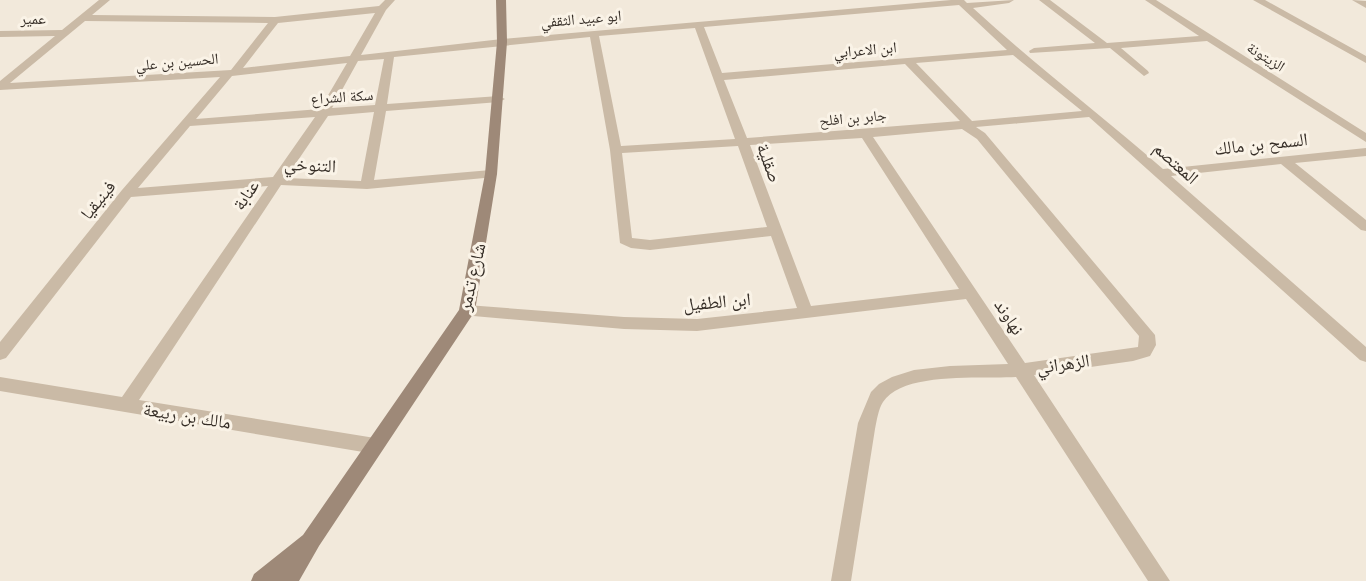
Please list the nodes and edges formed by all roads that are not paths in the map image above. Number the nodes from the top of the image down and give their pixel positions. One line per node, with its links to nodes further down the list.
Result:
1 (105, 0): 11 (street, الحسين بن علي)
2 (501, 0): 18 (street, شارع تدمر)
3 (1010, 0): 8 (street, ابو عبيد الثقفي)
4 (1048, 0): 19 (street)
5 (1150, 0): 17 (street, الزيتونة)
6 (1258, 0): 24 (street)
7 (1357, 0): 10 (street)
8 (961, 2): 13 (street, ابو عبيد الثقفي); 21 (street, المعتصم)
9 (386, 4): 12 (street); 23 (street, عنابة)
10 (1366, 4)
11 (83, 18): 12 (street); 14 (street, الحسين بن علي)
12 (275, 20): 26 (street, فينيقيا)
13 (699, 26): 16 (street, ابو عبيد الثقفي); 28 (street, صقلية)
14 (65, 33): 15 (street, عمير); 29 (street, الحسين بن علي)
15 (0, 34)
16 (594, 34): 18 (street, ابو عبيد الثقفي); 39 (street)
17 (1208, 38): 19 (street); 37 (street, الزيتونة)
18 (502, 42): 22 (street); 30 (street, شارع تدمر)
19 (1109, 46): 20 (street); 27 (street)
20 (1034, 51)
21 (1015, 52): 25 (street, ابن الاعرابي); 32 (street, المعتصم)
22 (390, 53): 23 (street); 31 (street)
23 (355, 57): 26 (street, الحسين بن علي); 33 (street, عنابة)
24 (1366, 60)
25 (908, 61): 28 (street, ابن الاعرابي); 35 (street)
26 (232, 72): 29 (street, الحسين بن علي); 34 (street, فينيقيا)
27 (1144, 73)
28 (717, 77): 38 (street, صقلية)
29 (0, 87)
30 (499, 99): 31 (street, سكة الشراع); 43 (street, شارع تدمر)
31 (380, 109): 33 (street, سكة الشراع); 45 (street)
32 (1092, 113): 35 (street, جابر بن افلح); 42 (street, المعتصم)
33 (323, 114): 34 (street, سكة الشراع); 44 (street, عنابة)
34 (188, 123): 46 (street, فينيقيا)
35 (966, 124): 36 (street, جابر بن افلح); 54 (street, الزهراني)
36 (865, 134): 38 (street, جابر بن افلح); 49 (street, نهاوند)
37 (1366, 138)
38 (742, 142): 39 (street, جابر بن افلح); 48 (street, صقلية)
39 (616, 150): 48 (street)
40 (1366, 152): 41 (street, السمح بن مالك)
41 (1282, 159): 42 (street, السمح بن مالك); 47 (street)
42 (1160, 173): 53 (street, المعتصم)
43 (491, 174): 45 (street, التنوخي); 50 (street, شارع تدمر)
44 (277, 181): 45 (street, التنوخي); 46 (street, التنوخي); 56 (street, عنابة)
45 (367, 185)
46 (127, 193): 52 (street, فينيقيا)
47 (1366, 227)
48 (775, 231): 51 (street, صقلية)
49 (970, 293): 51 (street, ابن الطفيل); 54 (street, نهاوند)
50 (467, 311): 51 (street, ابن الطفيل); 57 (street, شارع تدمر)
51 (806, 312)
52 (0, 354)
53 (1366, 356)
54 (1020, 370): 61 (street, الزهراني); 62 (street, نهاوند)
55 (0, 384): 56 (street, مالك بن ربيعة)
56 (125, 406): 57 (street, مالك بن ربيعة)
57 (375, 446): 58 (street, شارع تدمر)
58 (312, 539): 59 (street, شارع تدمر); 60 (street, شارع تدمر)
59 (261, 581)
60 (288, 581)
61 (841, 581)
62 (1160, 581)

